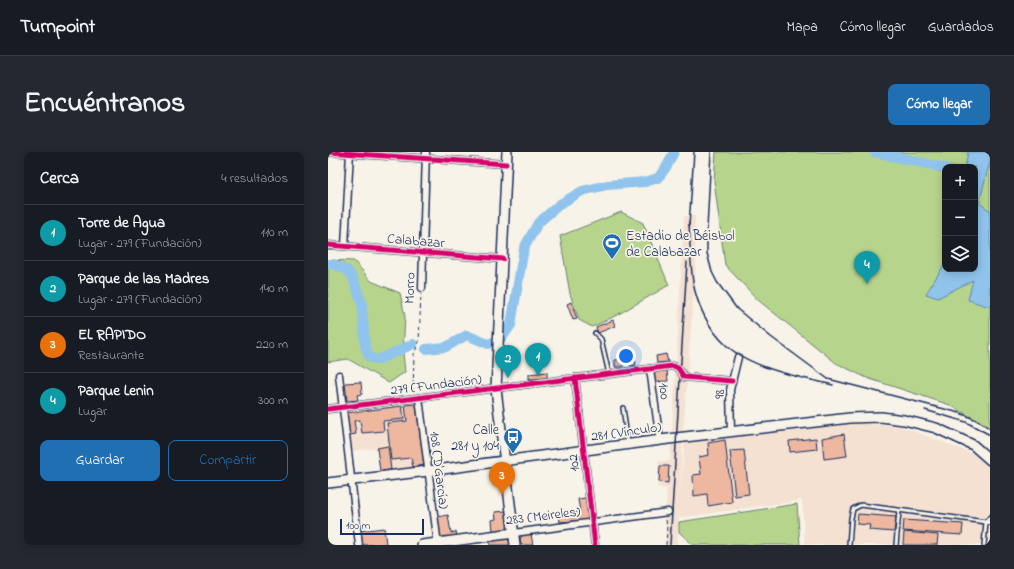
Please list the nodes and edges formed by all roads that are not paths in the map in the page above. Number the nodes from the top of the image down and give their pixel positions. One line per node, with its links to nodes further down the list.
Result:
1 (328, 152): 2 (street)
2 (350, 152): 4 (street); 7 (street)
3 (507, 152): 5 (main road)
4 (426, 155): 5 (street); 8 (street, Morro)
5 (506, 164): 9 (main road)
6 (328, 245): 7 (street, Calabazar)
7 (345, 246): 8 (street, Calabazar)
8 (422, 253): 9 (street, Calabazar); 10 (street, Morro)
9 (503, 259): 18 (main road)
10 (422, 288)
11 (595, 333): 14 (lane)
12 (738, 357): 17 (street, 98)
13 (650, 368): 14 (street, 279 (Fundación)); 17 (street, 279 (Fundación)); 24 (street, 100)
14 (609, 374): 16 (street, 279 (Fundación))
15 (339, 375): 20 (street)
16 (575, 378): 18 (street, 279 (Fundación)); 26 (street, 102)
17 (732, 381): 23 (street, 98)
18 (497, 384): 19 (street, 279 (Fundación)); 27 (main road)
19 (416, 399): 20 (street, 279 (Fundación)); 29 (street, 108 (D'García))
20 (343, 407): 22 (street, 279 (Fundación)); 30 (street)
21 (623, 408): 25 (lane)
22 (328, 409)
23 (731, 432): 24 (main road, 281 (Vínculo)); 28 (main road, 281 (Vínculo))
24 (660, 441): 25 (main road, 281 (Vínculo))
25 (628, 445): 26 (main road, 281 (Vínculo))
26 (583, 451): 27 (main road, 281 (Vínculo)); 35 (street, 102)
27 (506, 460): 29 (main road, 281 (Vínculo)); 37 (main road)
28 (990, 460)
29 (428, 471): 30 (main road, 281 (Vínculo)); 38 (street, 108 (D'García))
30 (352, 480): 31 (main road, 281 (Vínculo)); 39 (street)
31 (328, 483)
32 (899, 511): 36 (lane); 43 (lane); 44 (lane)
33 (667, 512): 35 (street, 283 (Meireles))
34 (990, 517): 36 (lane)
35 (592, 523): 37 (street, 283 (Meireles)); 42 (street, 102)
36 (988, 523): 45 (lane)
37 (514, 533): 38 (main road, 283 (Meireles)); 41 (main road)
38 (438, 544): 40 (main road, 283 (Meireles))
39 (359, 545)
40 (422, 545)
41 (515, 545)
42 (595, 545)
43 (848, 545)
44 (896, 545)
45 (984, 545)

